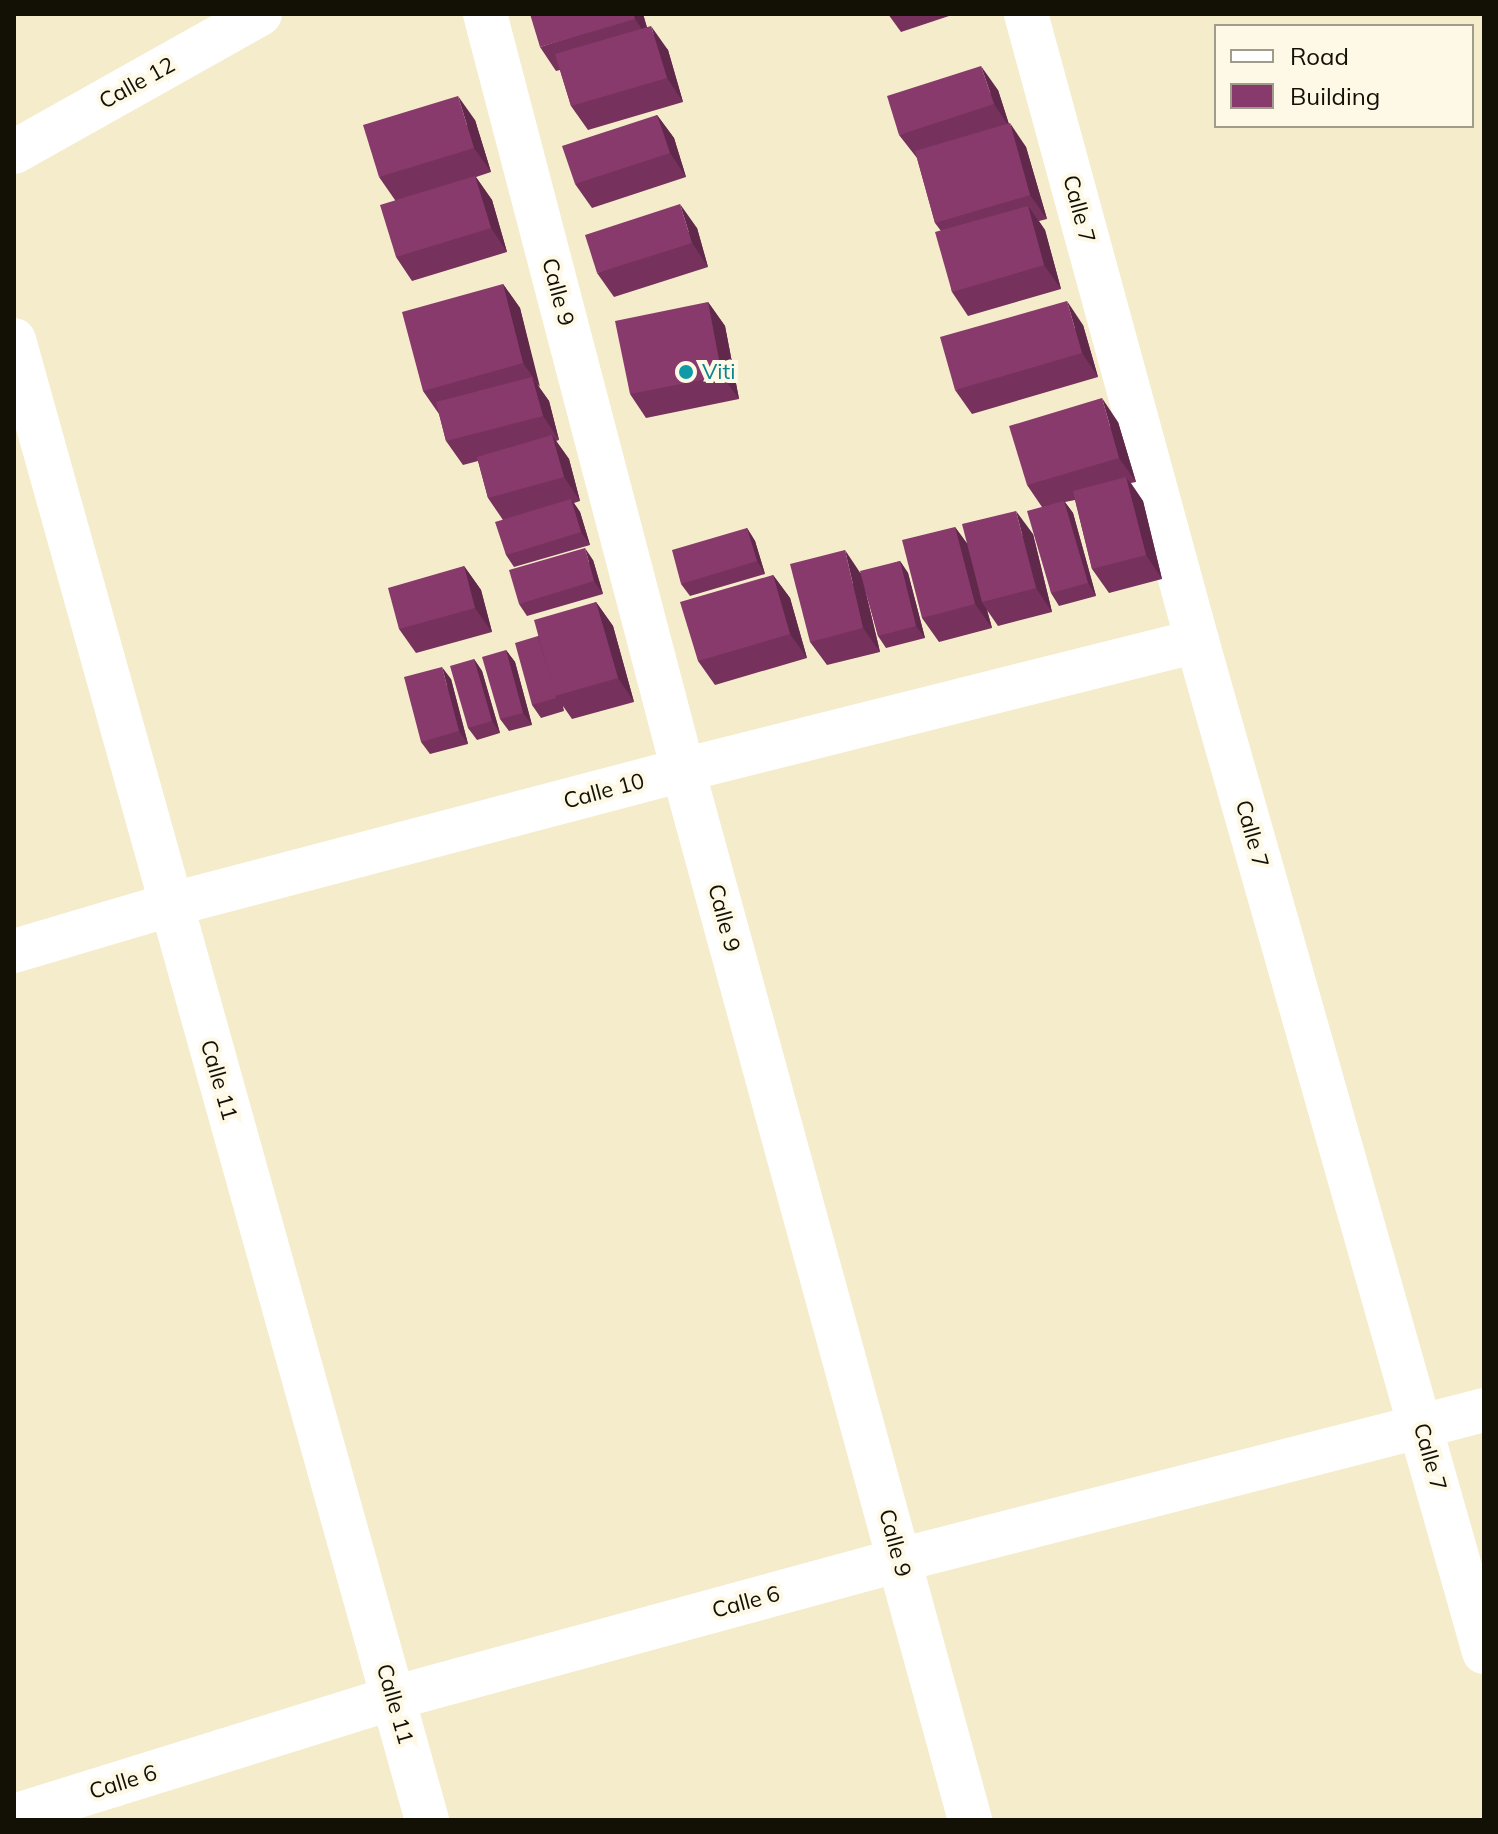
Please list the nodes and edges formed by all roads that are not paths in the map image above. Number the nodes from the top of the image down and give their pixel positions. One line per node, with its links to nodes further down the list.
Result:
1 (260, 14): 4 (street, Calle 12)
2 (485, 14): 7 (street, Calle 9)
3 (1026, 14): 6 (street, Calle 7)
4 (14, 152)
5 (14, 340): 8 (street, Calle 11)
6 (1197, 641): 7 (street, Calle 10); 11 (street, Calle 7)
7 (683, 770): 8 (street, Calle 10); 12 (street, Calle 9)
8 (169, 905): 9 (street, Calle 10); 14 (street, Calle 11)
9 (14, 951)
10 (1484, 1410): 11 (street, Calle 6)
11 (1422, 1428): 12 (street, Calle 6); 13 (street, Calle 7)
12 (900, 1560): 14 (street, Calle 6); 17 (street, Calle 9)
13 (1484, 1652)
14 (393, 1698): 15 (street, Calle 6); 16 (street, Calle 11)
15 (14, 1816)
16 (427, 1820)
17 (970, 1820)

